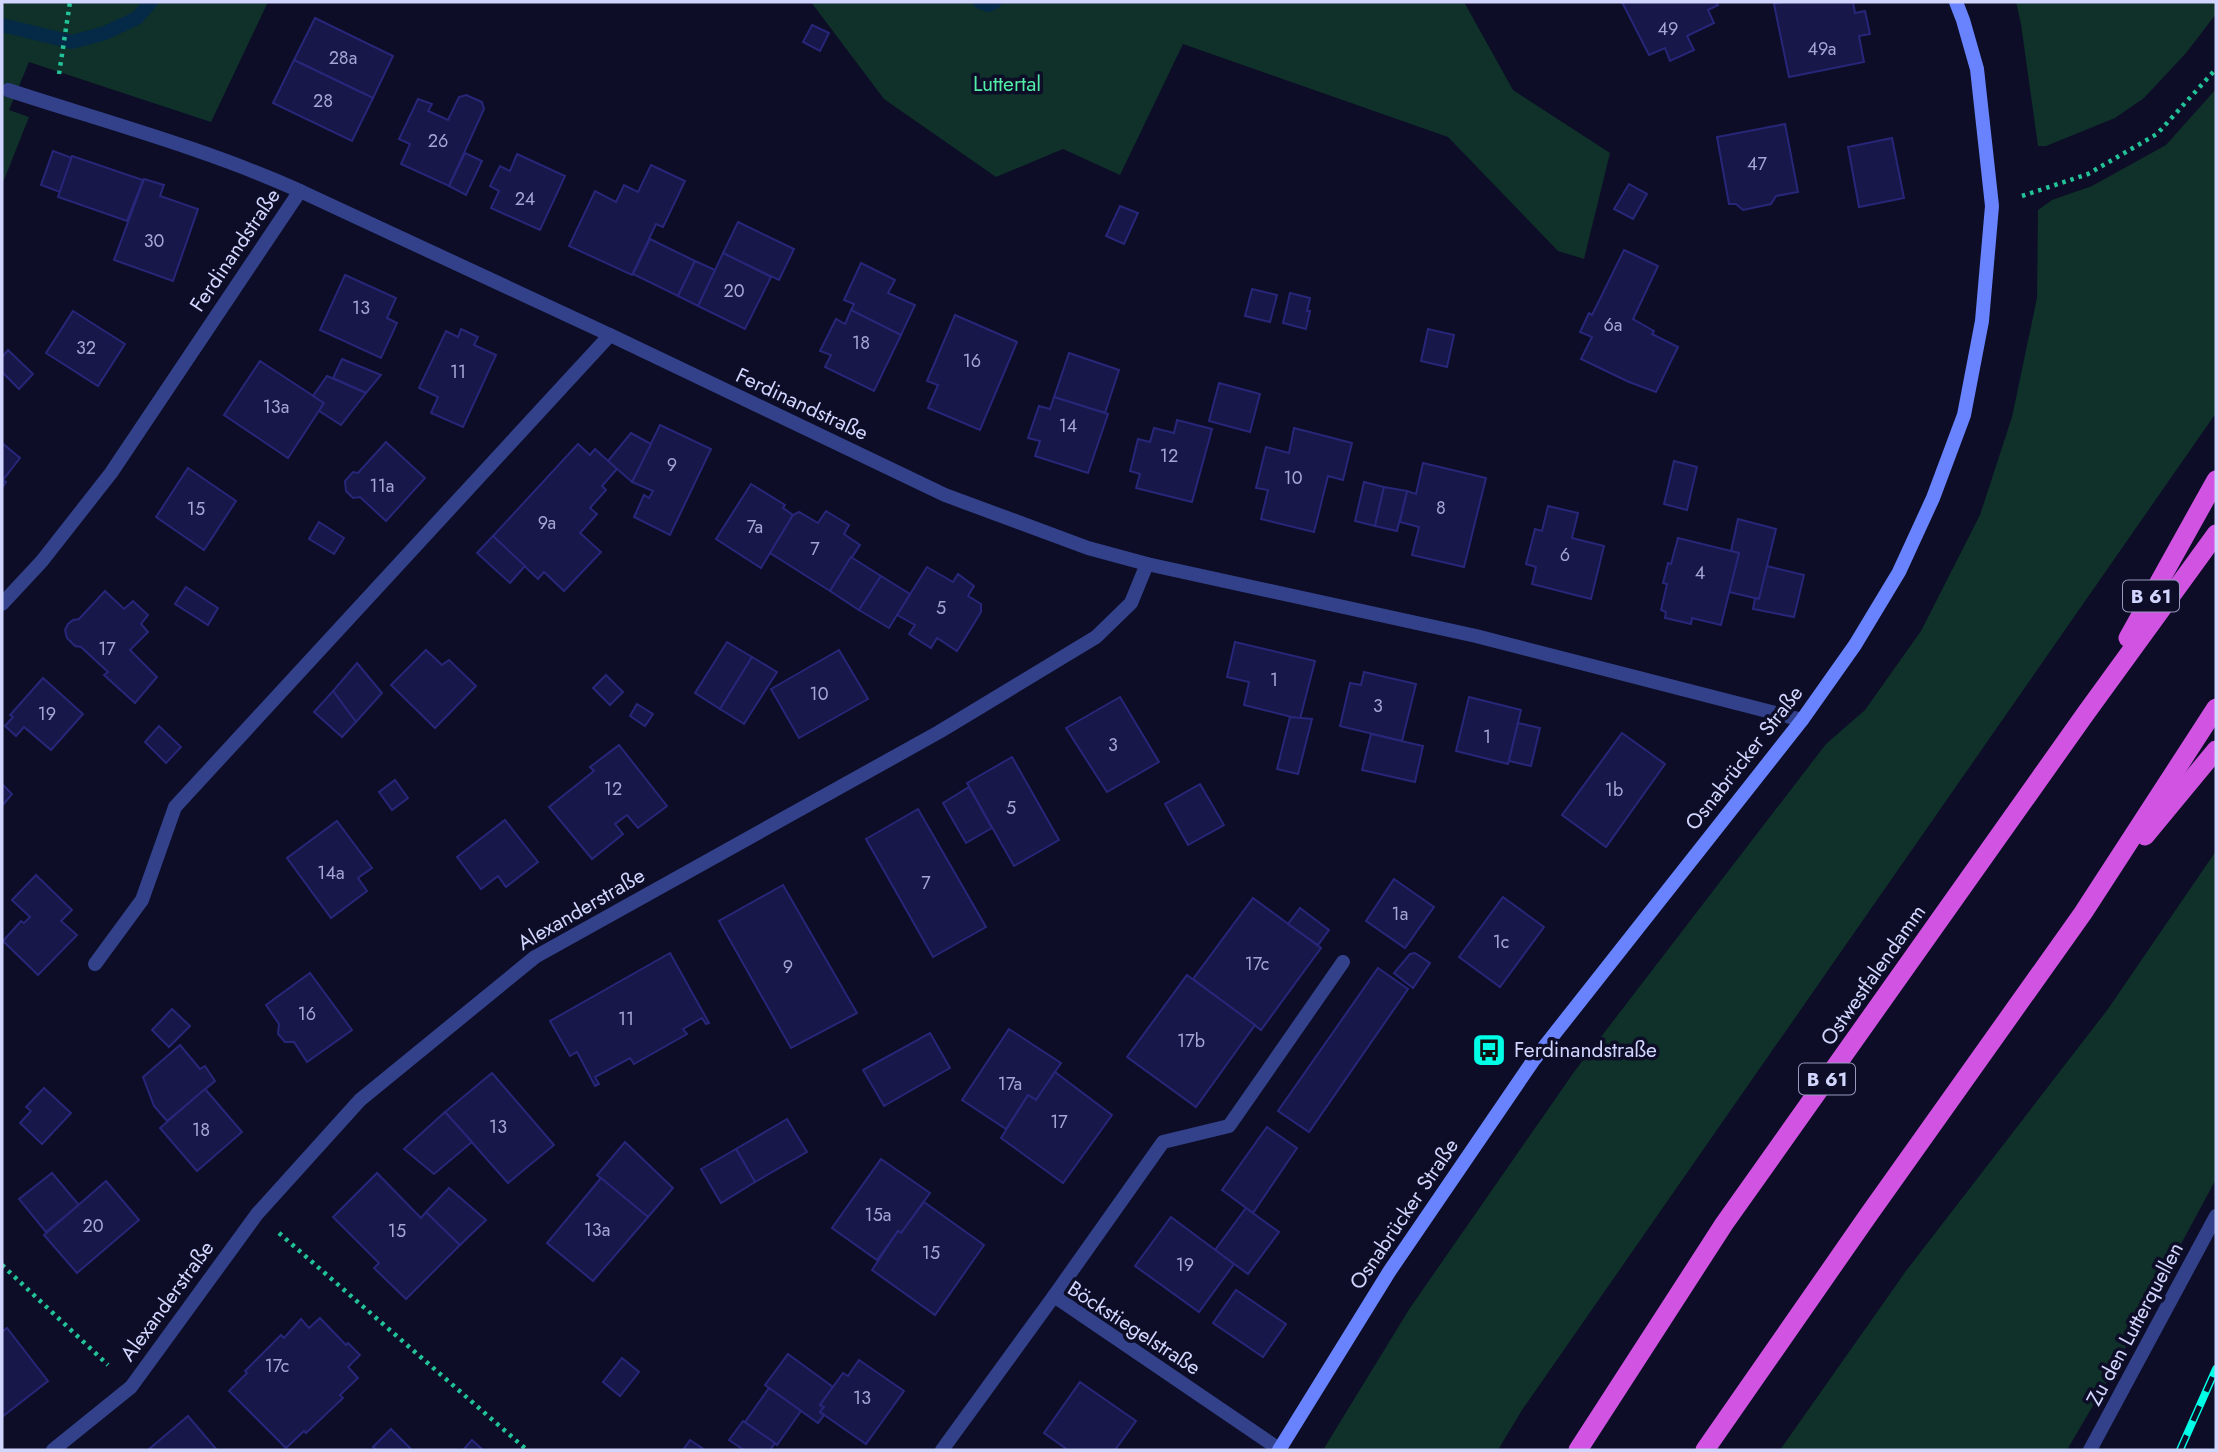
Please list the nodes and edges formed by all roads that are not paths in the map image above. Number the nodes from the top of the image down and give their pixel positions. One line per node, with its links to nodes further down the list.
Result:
1 (1956, 2): 11 (main road, Osnabrücker Straße)
2 (8, 90): 3 (street)
3 (300, 191): 4 (street, Ferdinandstraße); 8 (street, Ferdinandstraße)
4 (610, 335): 7 (street, Ferdinandstraße); 15 (street)
5 (2216, 480): 10 (highway, B 61)
6 (2216, 534): 10 (highway, Ostwestfalendamm / B 61)
7 (1147, 564): 11 (street, Ferdinandstraße); 18 (street, Alexanderstraße)
8 (2, 604)
9 (2216, 708): 13 (highway)
10 (2086, 713): 21 (highway, Ostwestfalendamm / B 61)
11 (1802, 720): 20 (main road, Osnabrücker Straße)
12 (2216, 750): 13 (highway)
13 (2082, 913): 22 (highway)
14 (1343, 962): 17 (street)
15 (95, 964)
16 (2216, 1216): 23 (street, Zu den Lutterquellen)
17 (1054, 1296): 19 (street, Böckstiegelstraße); 20 (street, Böckstiegelstraße)
18 (53, 1450)
19 (942, 1450)
20 (1279, 1450)
21 (1578, 1450)
22 (1704, 1450)
23 (2090, 1450)

